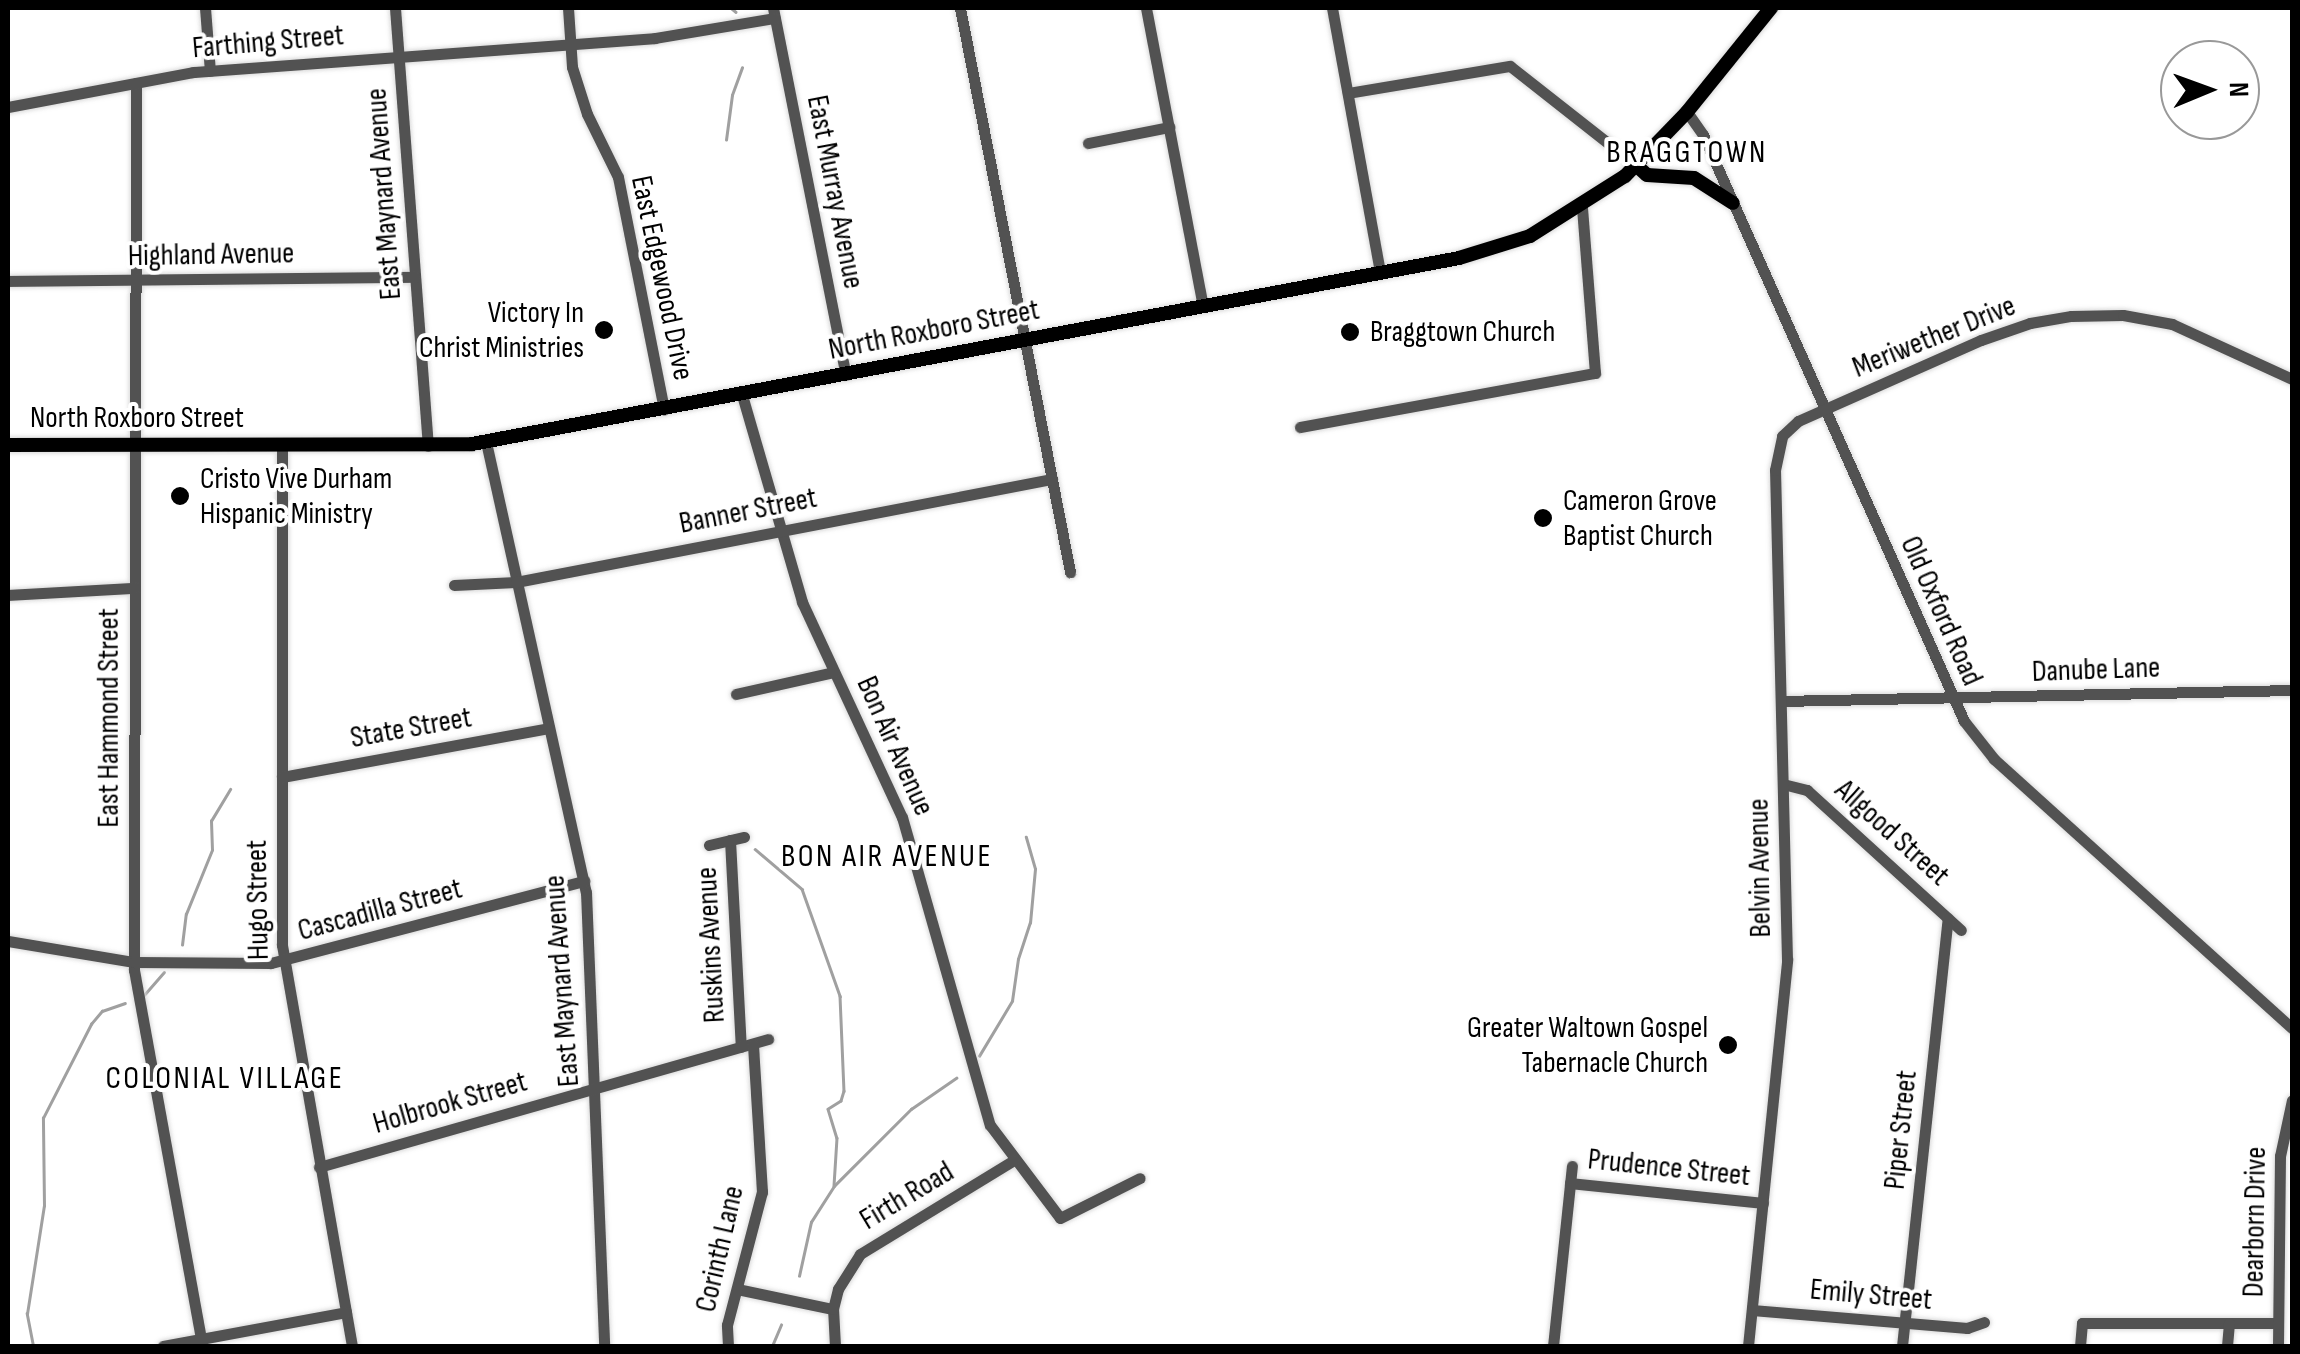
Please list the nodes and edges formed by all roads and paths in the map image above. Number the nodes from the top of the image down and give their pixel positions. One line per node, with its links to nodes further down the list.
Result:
1 (206, 8): 11 (street)
2 (395, 8): 10 (street, East Maynard Avenue)
3 (568, 8): 9 (street, East Edgewood Drive)
4 (960, 8): 26 (street)
5 (1146, 8): 16 (street)
6 (1332, 8): 13 (street)
7 (1771, 8): 15 (main road, North Roxboro Street)
8 (773, 13): 9 (street, Farthing Street); 27 (street, East Murray Avenue)
9 (571, 44): 10 (street, Farthing Street); 30 (street, East Edgewood Drive)
10 (399, 57): 11 (street, Farthing Street); 22 (street, East Maynard Avenue)
11 (210, 71): 12 (street, Farthing Street)
12 (136, 83): 14 (street, Farthing Street); 24 (street, East Hammond Street)
13 (1348, 93): 18 (street); 21 (street)
14 (8, 107)
15 (1687, 112): 18 (main road, North Roxboro Street); 19 (street, Old Oxford Road)
16 (1169, 127): 17 (street); 25 (street)
17 (1088, 143)
18 (1637, 166): 19 (main road); 20 (main road, North Roxboro Street)
19 (1733, 204): 31 (street, Old Oxford Road)
20 (1582, 206): 21 (main road, North Roxboro Street); 32 (street)
21 (1380, 273): 25 (main road, North Roxboro Street)
22 (415, 278): 24 (street, Highland Avenue); 37 (street, East Maynard Avenue)
23 (8, 281): 24 (street, Highland Avenue)
24 (135, 282): 35 (street, East Hammond Street)
25 (1203, 307): 26 (main road, North Roxboro Street)
26 (1023, 342): 27 (main road, North Roxboro Street); 38 (street)
27 (846, 375): 29 (main road, North Roxboro Street)
28 (2292, 379): 31 (street, Meriwether Drive)
29 (742, 396): 30 (main road, North Roxboro Street); 39 (street, Bon Air Avenue)
30 (664, 410): 33 (main road, North Roxboro Street)
31 (1823, 410): 48 (street, Old Oxford Road); 49 (street, Belvin Avenue)
32 (1300, 427)
33 (486, 442): 37 (main road, North Roxboro Street); 41 (street, East Maynard Avenue)
34 (8, 445): 35 (main road, North Roxboro Street)
35 (136, 445): 36 (main road, North Roxboro Street); 43 (street, East Hammond Street)
36 (282, 446): 37 (main road, North Roxboro Street); 51 (street, Hugo Street)
37 (428, 446)
38 (1052, 480): 39 (street, Banner Street); 40 (street)
39 (781, 530): 41 (street, Banner Street); 45 (street, Bon Air Avenue)
40 (1070, 572)
41 (516, 582): 42 (street, Banner Street); 50 (street, East Maynard Avenue)
42 (454, 585)
43 (135, 588): 44 (street); 61 (street, East Hammond Street)
44 (8, 595)
45 (834, 672): 47 (street); 67 (street, Bon Air Avenue)
46 (2292, 690): 48 (street, Danube Lane)
47 (736, 694)
48 (1952, 699): 49 (street, Danube Lane); 62 (street, Old Oxford Road)
49 (1781, 701): 52 (street, Belvin Avenue)
50 (549, 728): 51 (street, State Street); 56 (street, East Maynard Avenue)
51 (282, 777): 60 (street, Hugo Street)
52 (1783, 784): 57 (street, Allgood Street); 72 (street, Belvin Avenue)
53 (744, 837): 54 (street)
54 (730, 840): 55 (street); 64 (street, Ruskins Avenue)
55 (709, 845)
56 (584, 880): 60 (street, Cascadilla Street); 65 (street, East Maynard Avenue)
57 (1948, 918): 58 (street, Allgood Street); 78 (street, Piper Street)
58 (1961, 930)
59 (8, 942): 61 (street, Cascadilla Street)
60 (283, 961): 61 (street, Cascadilla Street); 69 (street, Hugo Street)
61 (134, 962): 81 (street, East Hammond Street)
62 (2292, 1028)
63 (768, 1039): 64 (street, Holbrook Street)
64 (747, 1045): 65 (street, Holbrook Street); 73 (street, Corinth Lane)
65 (594, 1086): 69 (street, Holbrook Street); 84 (street, East Maynard Avenue)
66 (2292, 1100): 80 (street, Dearborn Drive)
67 (1014, 1160): 70 (street, Bon Air Avenue); 74 (street, Firth Road)
68 (1572, 1166): 71 (street)
69 (319, 1167): 76 (street, Hugo Street)
70 (1140, 1178)
71 (1570, 1183): 72 (street, Prudence Street); 87 (street)
72 (1763, 1202): 75 (street, Belvin Avenue)
73 (736, 1289): 74 (street); 85 (street, Corinth Lane)
74 (832, 1309): 86 (street)
75 (1752, 1310): 78 (street, Emily Street); 88 (street, Belvin Avenue)
76 (346, 1312): 81 (street); 83 (street, Hugo Street)
77 (1984, 1322): 78 (street, Emily Street)
78 (1904, 1323): 89 (street, Piper Street)
79 (2229, 1323): 80 (street); 90 (street); 91 (street)
80 (2278, 1323): 92 (street, Dearborn Drive)
81 (201, 1342): 82 (street)
82 (163, 1346)
83 (352, 1346)
84 (604, 1346)
85 (728, 1346)
86 (835, 1346)
87 (1553, 1346)
88 (1748, 1346)
89 (1902, 1346)
90 (2080, 1346)
91 (2227, 1346)
92 (2278, 1346)

